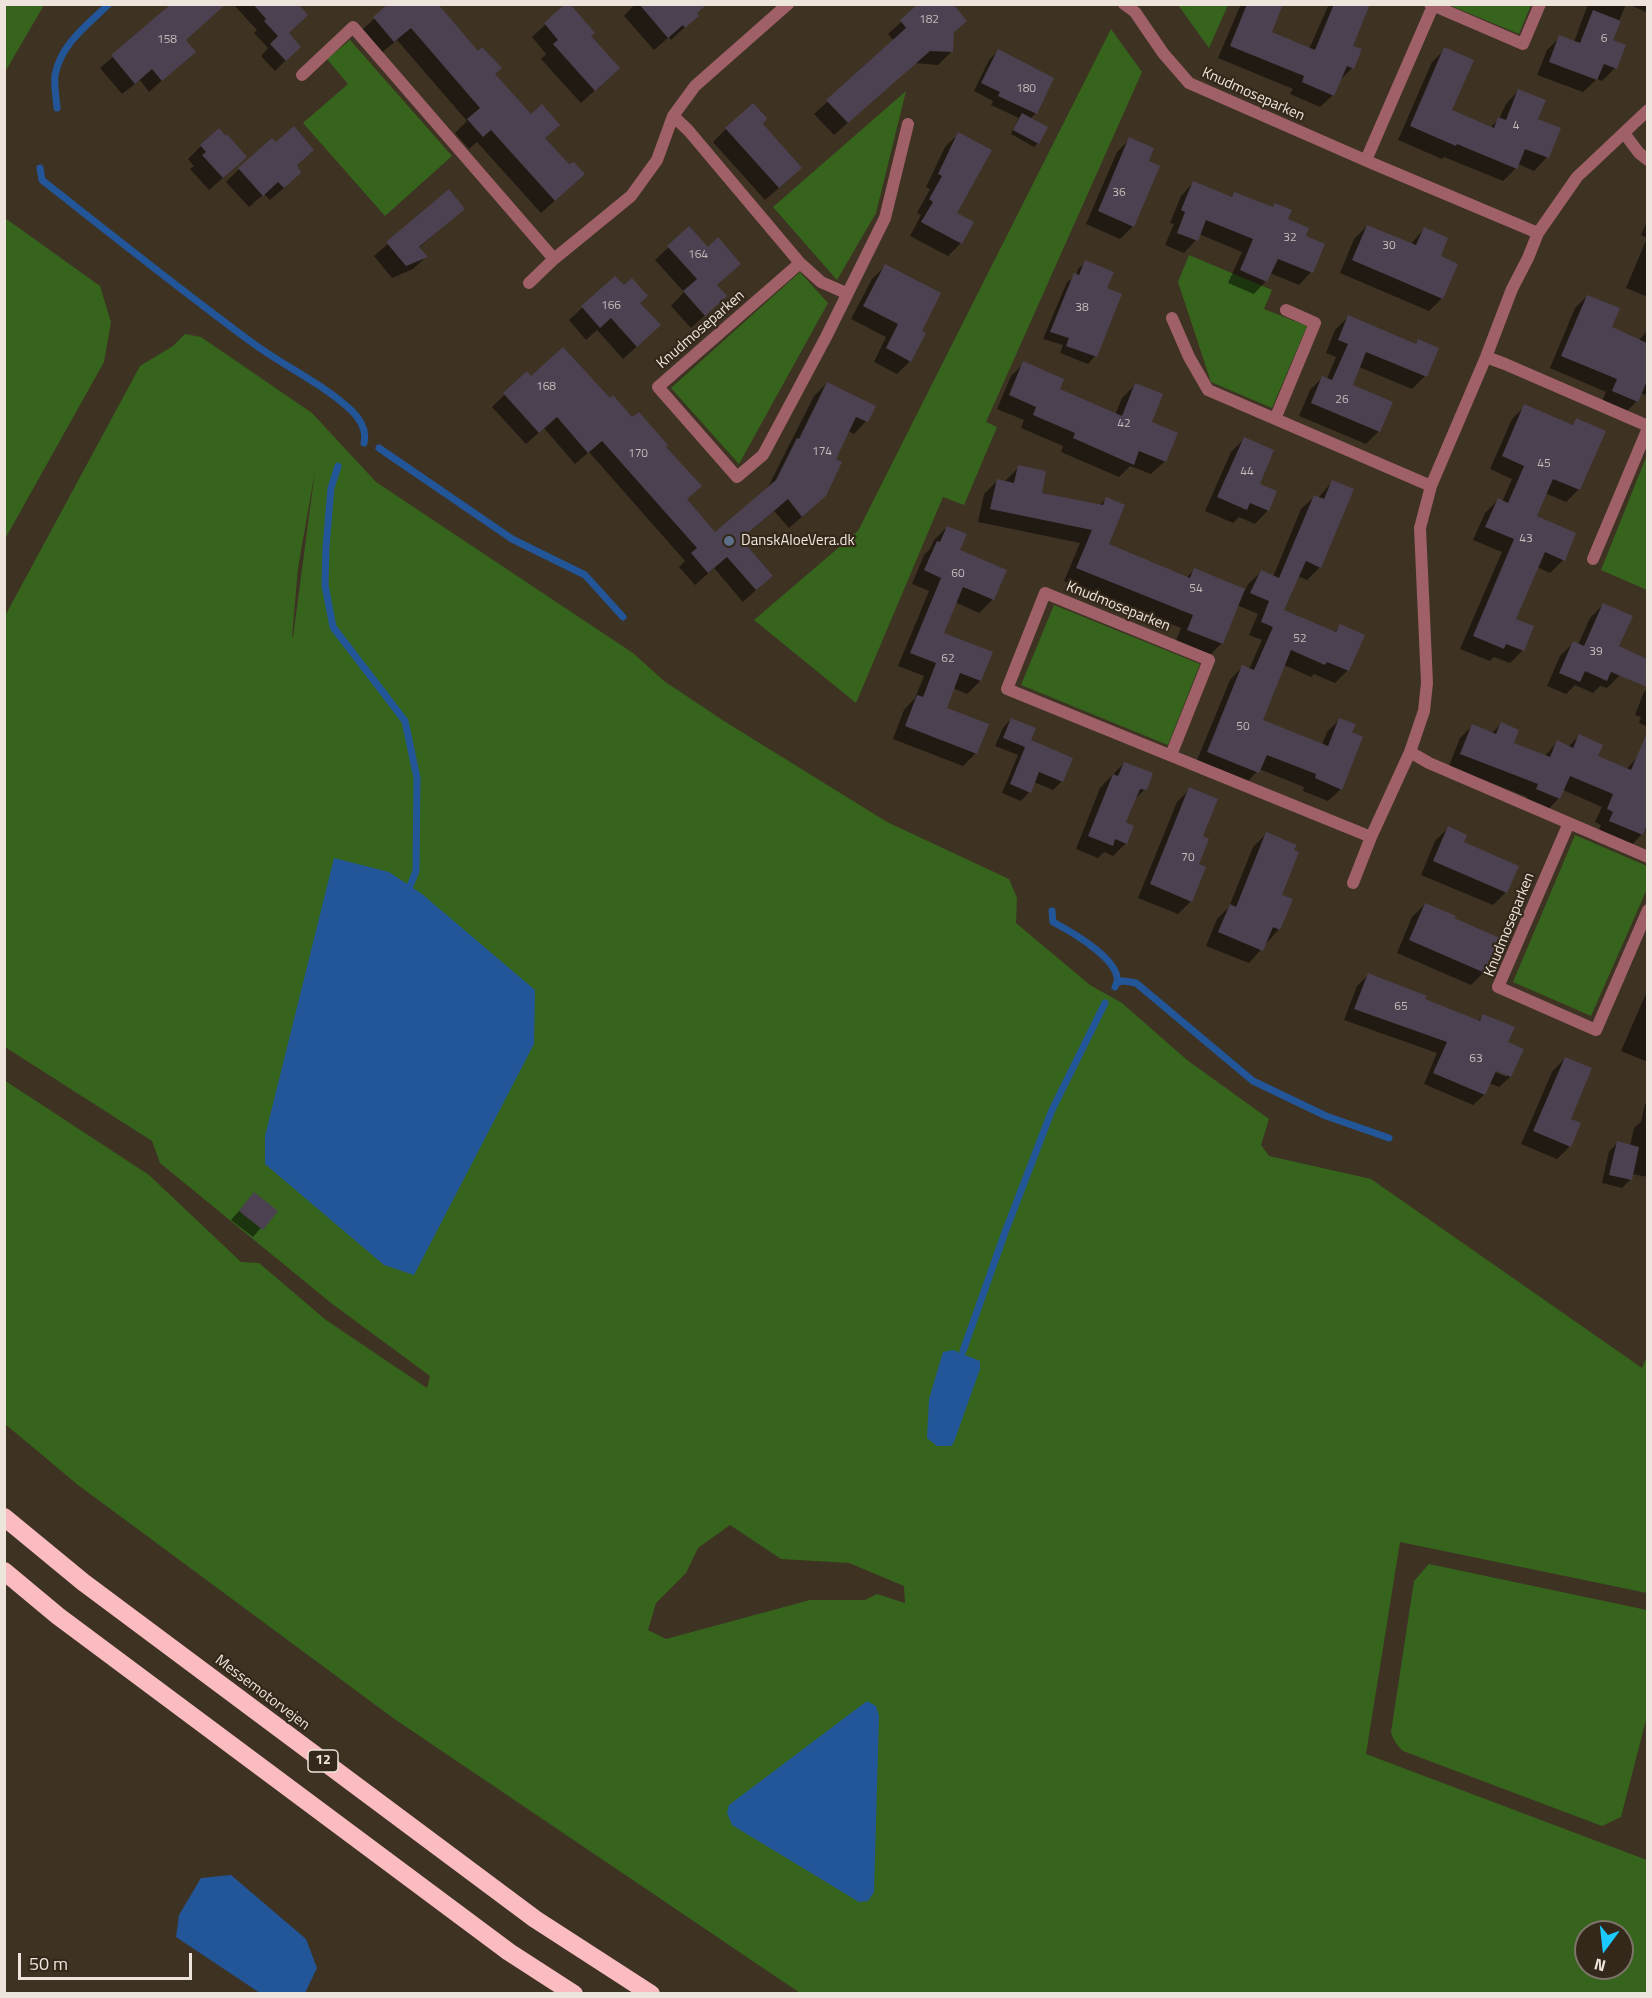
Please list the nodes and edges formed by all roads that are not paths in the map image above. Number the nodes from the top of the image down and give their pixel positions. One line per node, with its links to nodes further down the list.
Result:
1 (788, 4): 7 (street)
2 (1124, 4): 10 (street, Knudmoseparken)
3 (1540, 4): 4 (street)
4 (1431, 5): 10 (street)
5 (302, 75): 13 (street)
6 (1647, 110): 9 (street)
7 (672, 116): 13 (street); 14 (street)
8 (908, 124): 16 (street, Knudmoseparken)
9 (1624, 133): 11 (street); 12 (street)
10 (1366, 160): 12 (street, Knudmoseparken)
11 (1647, 160)
12 (1538, 233): 19 (street)
13 (554, 259): 15 (street)
14 (800, 263): 16 (street); 16 (street, Knudmoseparken)
15 (529, 283)
16 (846, 293)
17 (1286, 310): 20 (street)
18 (1172, 318): 20 (street)
19 (1486, 357): 21 (street); 22 (street)
20 (1275, 419): 22 (street)
21 (1647, 427): 23 (street)
22 (1431, 486): 24 (street)
23 (1593, 560)
24 (1410, 752): 26 (street); 27 (street)
25 (1171, 755): 25 (street, Knudmoseparken); 27 (street, Knudmoseparken)
26 (1569, 823): 28 (street); 30 (street, Knudmoseparken)
27 (1371, 837): 29 (street)
28 (1647, 857)
29 (1353, 882)
30 (1647, 910)
31 (4, 1517): 34 (highway, Messemotorvejen / 12)
32 (4, 1571): 33 (highway)
33 (574, 1994)
34 (651, 1994)

